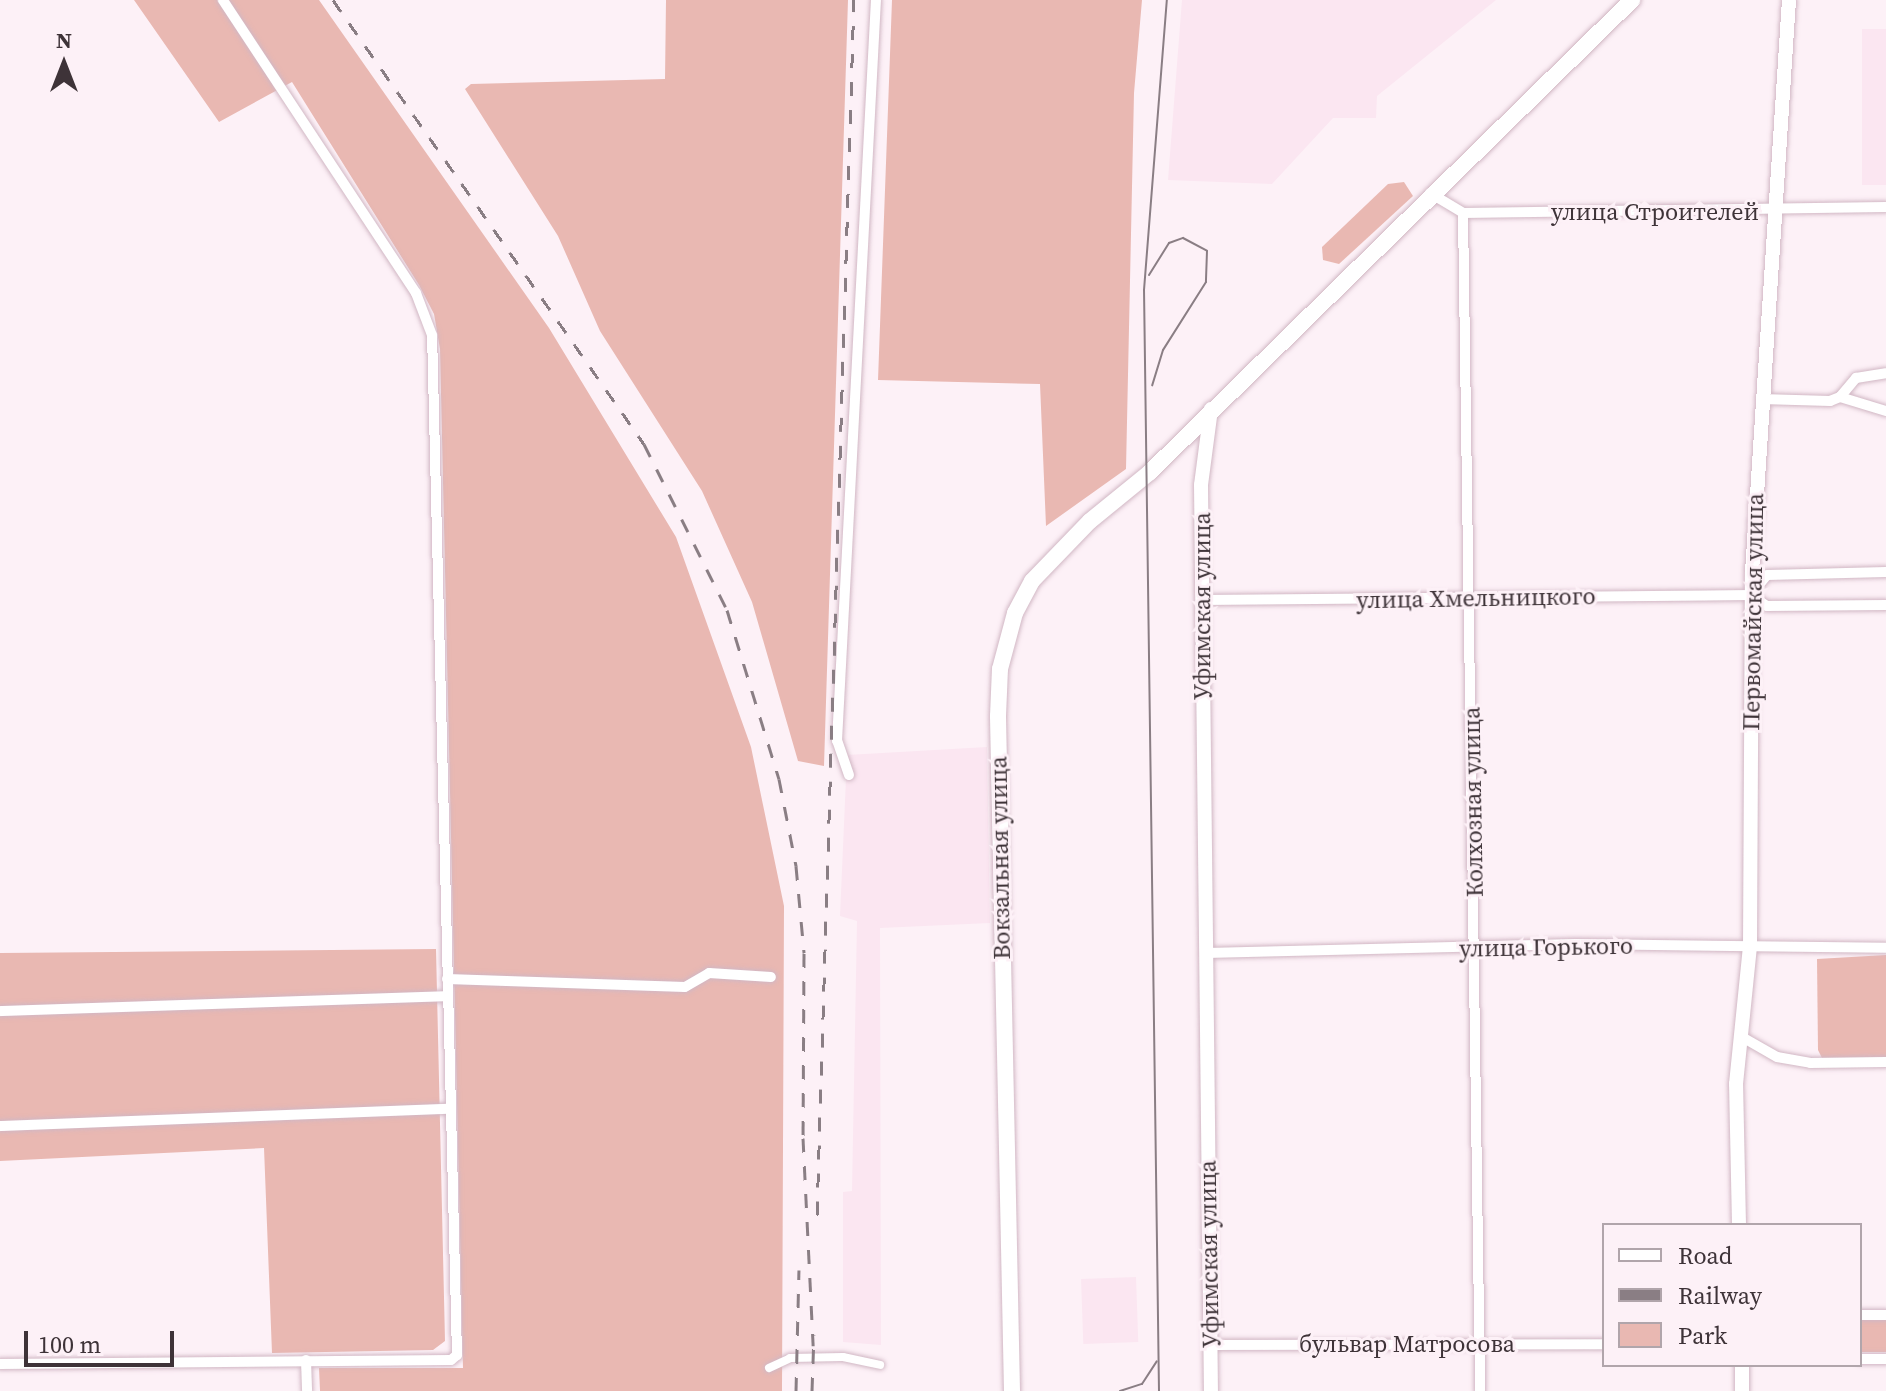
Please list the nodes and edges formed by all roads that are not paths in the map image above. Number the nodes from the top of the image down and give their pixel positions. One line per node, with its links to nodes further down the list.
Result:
1 (223, 0): 25 (street)
2 (876, 0): 19 (street)
3 (1632, 0): 5 (main road)
4 (1789, 0): 7 (street, Первомайская улица)
5 (1430, 193): 8 (street); 12 (main road)
6 (1886, 207): 7 (street, улица Строителей)
7 (1776, 211): 8 (street, улица Строителей); 11 (street, Первомайская улица)
8 (1463, 213): 16 (street, Колхозная улица)
9 (1886, 373): 10 (street)
10 (1840, 397): 11 (street); 13 (street)
11 (1761, 399): 15 (street, Первомайская улица)
12 (1211, 409): 17 (street, Уфимская улица); 46 (main road, Вокзальная улица)
13 (1886, 411)
14 (1886, 572): 15 (street)
15 (1751, 595): 16 (street, улица Хмельницкого); 18 (street, улица Хмельницкого); 20 (street, Первомайская улица)
16 (1470, 597): 17 (street, улица Хмельницкого); 22 (street, Колхозная улица)
17 (1202, 600): 23 (street, Уфимская улица)
18 (1886, 605)
19 (849, 775)
20 (1750, 945): 21 (street, улица Горького); 22 (street, улица Горького); 28 (street, Первомайская улица)
21 (1886, 948)
22 (1474, 949): 23 (street, улица Горького); 35 (street, Колхозная улица)
23 (1206, 953): 37 (street, Уфимская улица)
24 (771, 977): 25 (street)
25 (447, 979): 26 (street)
26 (447, 996): 27 (street); 30 (street)
27 (0, 1011)
28 (1742, 1037): 29 (street); 32 (street, Первомайская улица)
29 (1886, 1062)
30 (450, 1109): 31 (street); 40 (street)
31 (0, 1126)
32 (1739, 1223)
33 (1862, 1315): 34 (street)
34 (1886, 1315)
35 (1478, 1343): 36 (street, бульвар Матросова); 37 (street, бульвар Матросова); 48 (street, Колхозная улица)
36 (1602, 1344)
37 (1211, 1345): 47 (street, Уфимская улица)
38 (1862, 1359): 39 (street)
39 (1886, 1359)
40 (306, 1360): 41 (street); 45 (street)
41 (0, 1364)
42 (880, 1365): 44 (street)
43 (1742, 1367): 49 (street)
44 (769, 1368)
45 (307, 1391)
46 (1012, 1391)
47 (1211, 1391)
48 (1480, 1391)
49 (1742, 1391)

